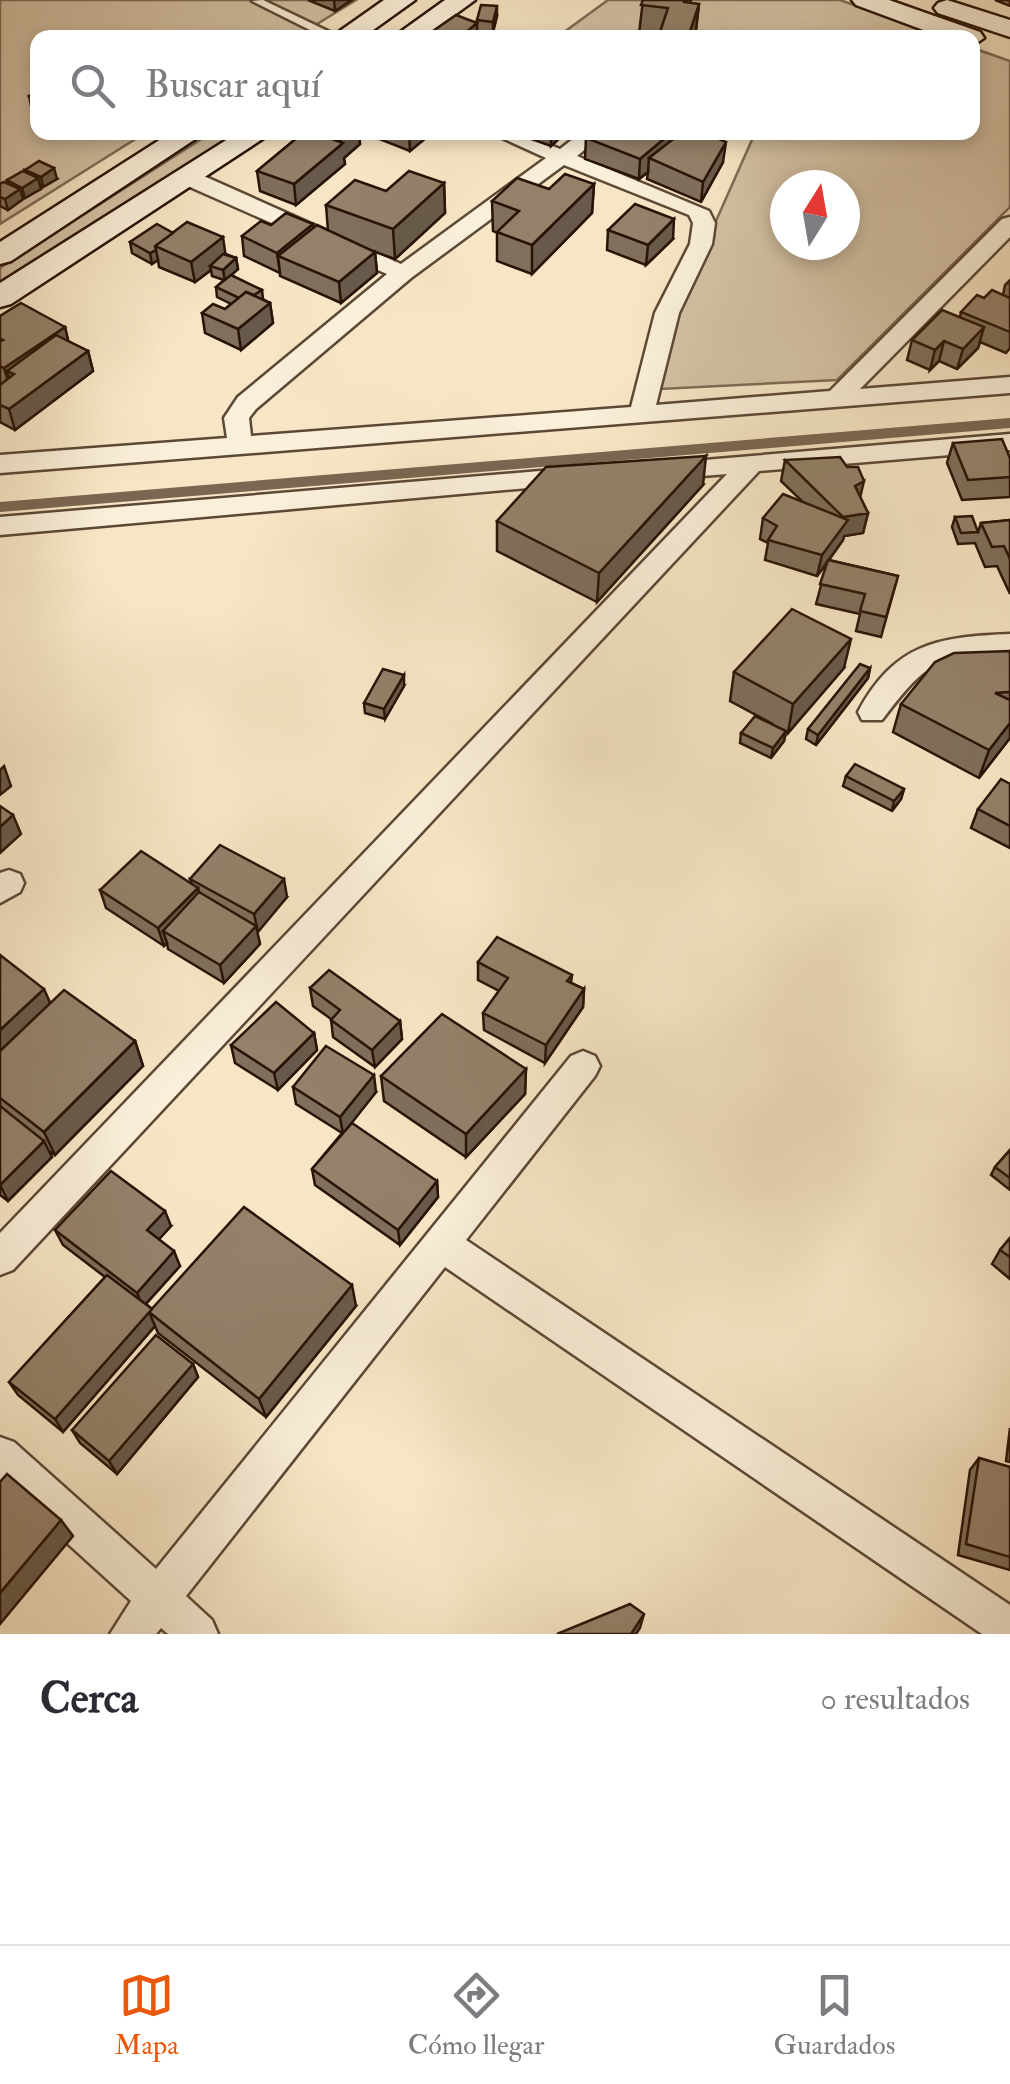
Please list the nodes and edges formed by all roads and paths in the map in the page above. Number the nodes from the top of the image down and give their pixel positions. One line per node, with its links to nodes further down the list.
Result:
1 (402, 0): 8 (main road)
2 (462, 0): 9 (main road)
3 (865, 0): 10 (main road)
4 (257, 2): 7 (lane)
5 (934, 2): 6 (main road)
6 (1010, 29)
7 (321, 30)
8 (352, 30)
9 (416, 30)
10 (949, 30)
11 (980, 41): 12 (main road)
12 (1010, 51)
13 (180, 140): 20 (main road)
14 (247, 140): 18 (main road)
15 (516, 140): 17 (street)
16 (585, 140): 17 (street)
17 (560, 159): 21 (street); 25 (street)
18 (190, 178): 21 (street); 22 (main road)
19 (1010, 224): 24 (street)
20 (0, 255)
21 (403, 273): 27 (street)
22 (0, 297)
23 (1010, 385): 24 (street)
24 (836, 399): 25 (street)
25 (642, 414): 27 (street)
26 (1010, 442): 28 (street)
27 (242, 446): 29 (street)
28 (752, 462): 30 (street); 37 (street)
29 (0, 464)
30 (633, 472)
31 (594, 476): 32 (street)
32 (0, 526)
33 (1010, 644): 34 (street)
34 (872, 712)
35 (583, 1066): 36 (street)
36 (443, 1245): 39 (street); 40 (street)
37 (0, 1258)
38 (0, 1456): 39 (street)
39 (158, 1599): 41 (street); 42 (street)
40 (1010, 1629)
41 (130, 1634)
42 (198, 1634)

